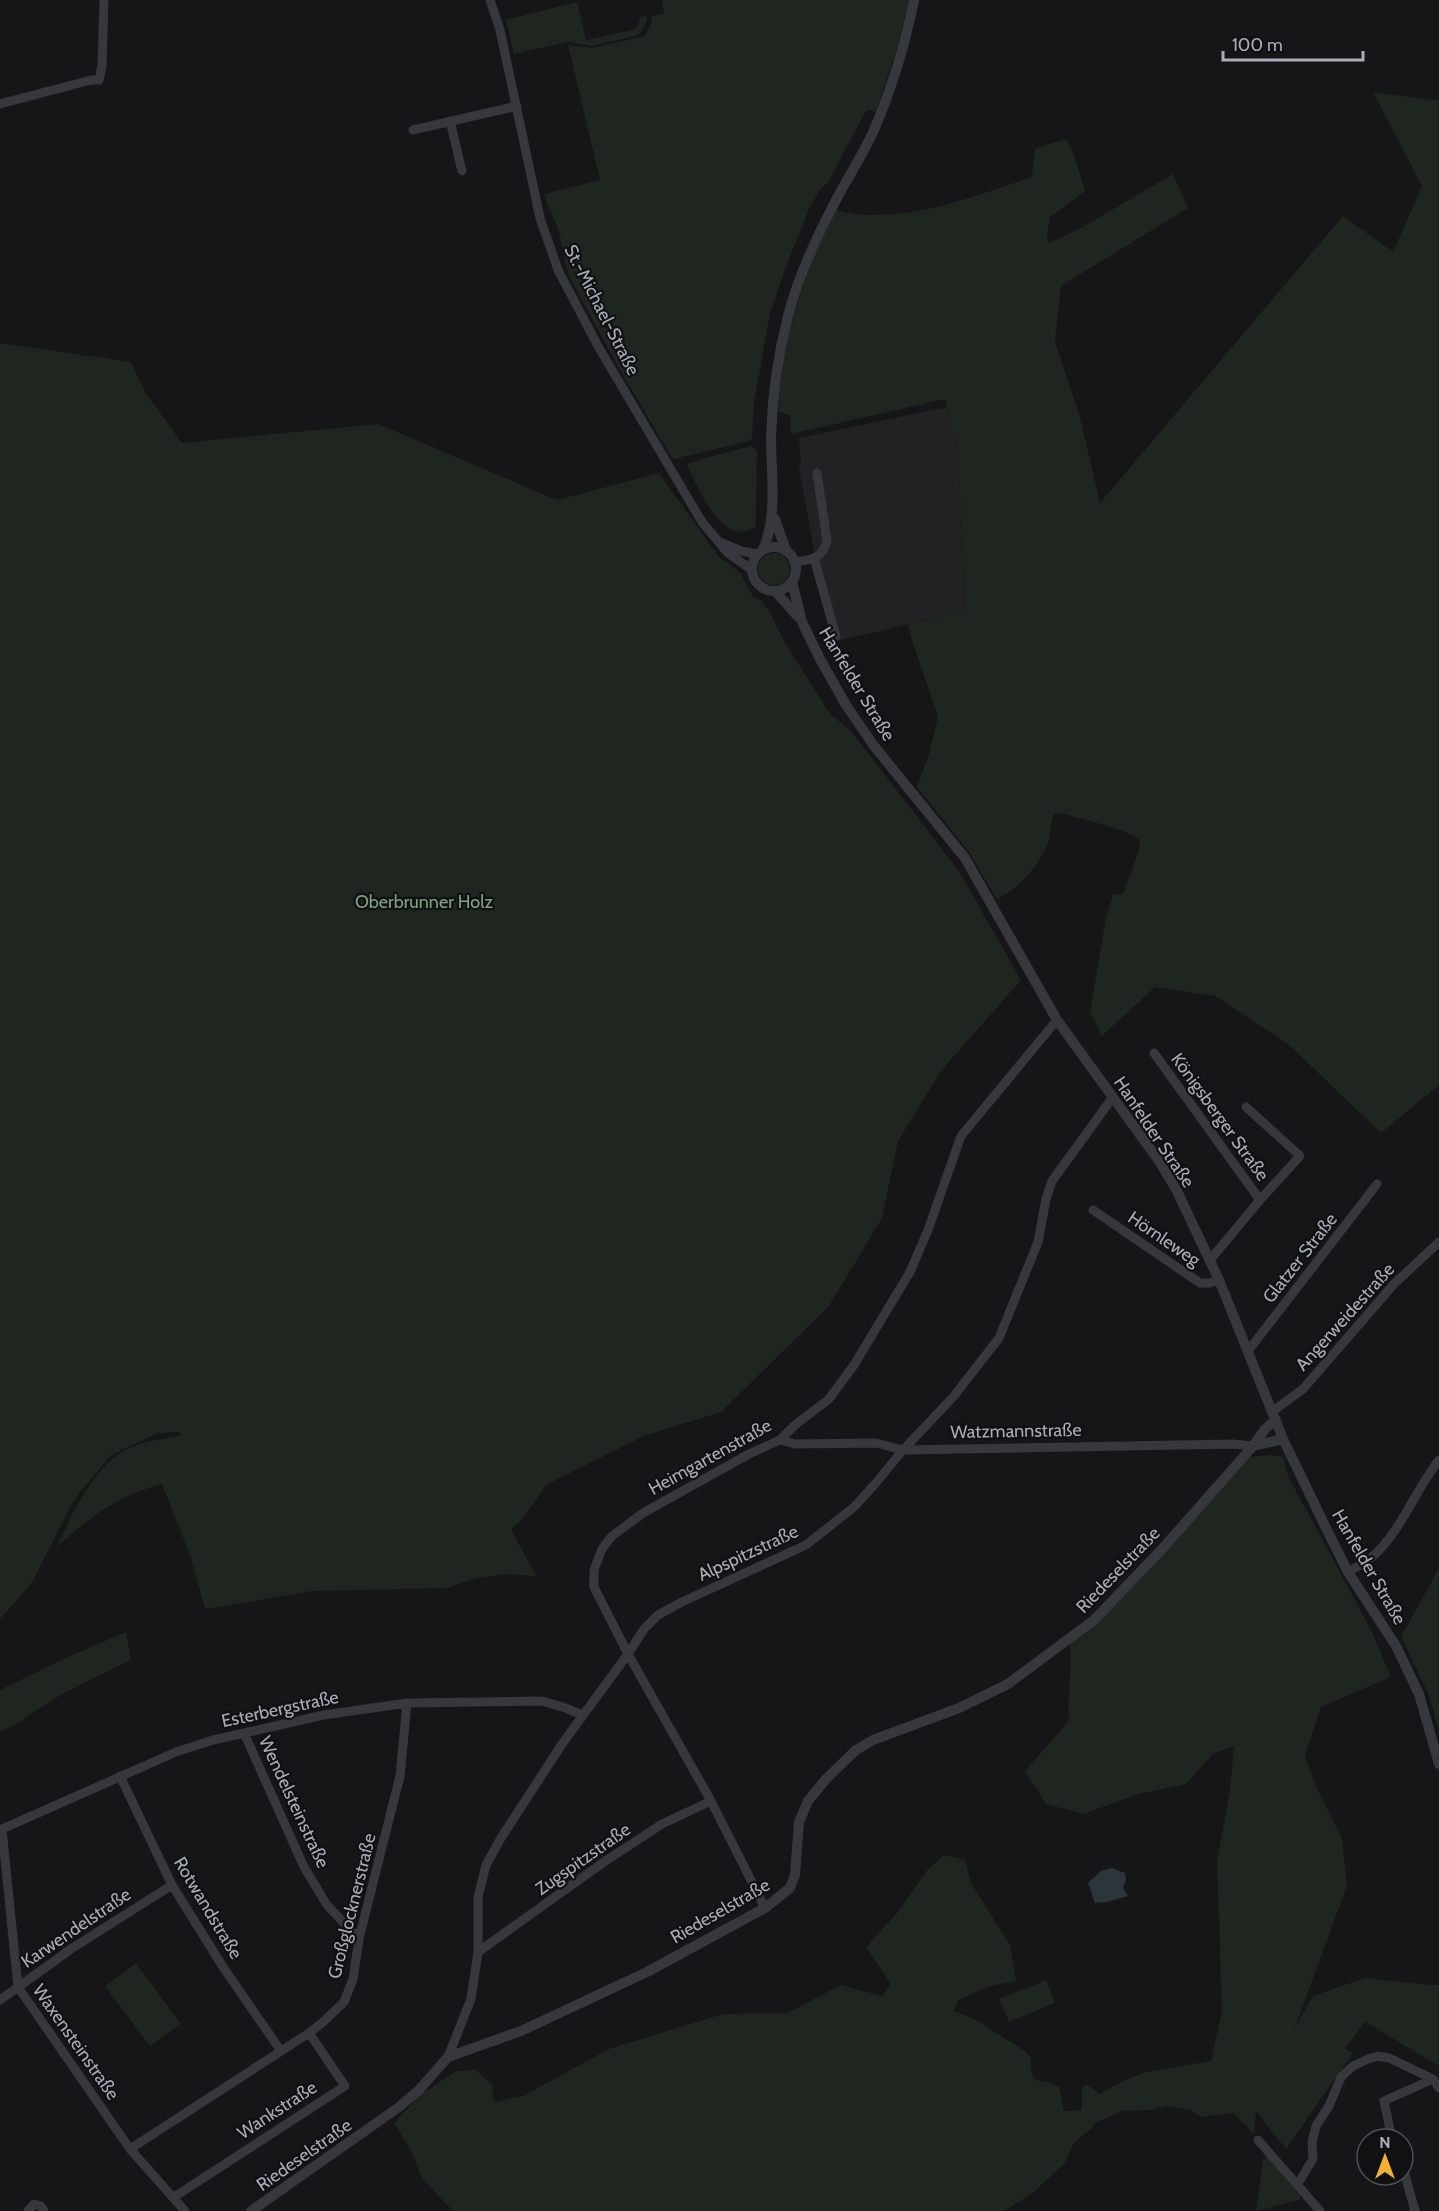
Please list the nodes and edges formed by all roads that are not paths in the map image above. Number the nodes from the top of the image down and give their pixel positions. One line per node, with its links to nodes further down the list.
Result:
1 (105, 0): 4 (street)
2 (490, 0): 5 (street, St.-Michael-Straße)
3 (914, 0): 10 (street)
4 (0, 105)
5 (517, 105): 6 (street); 11 (street, St.-Michael-Straße)
6 (450, 121): 7 (street); 8 (street)
7 (413, 130)
8 (462, 171)
9 (817, 473): 14 (street)
10 (773, 512): 12 (street); 13 (street)
11 (720, 542): 13 (street, St.-Michael-Straße); 16 (street, St.-Michael-Straße)
12 (786, 551): 13 (street); 15 (street)
13 (760, 552): 16 (street)
14 (814, 558): 15 (street); 20 (street, Hanfelder Straße)
15 (795, 562): 17 (street)
16 (752, 570): 18 (street)
17 (792, 582): 18 (street); 19 (street, Hanfelder Straße)
18 (775, 591): 19 (street, Hanfelder Straße)
19 (802, 622): 21 (street, Hanfelder Straße)
20 (836, 636)
21 (1057, 1020): 23 (street, Hanfelder Straße); 34 (street, Heimgartenstraße)
22 (1154, 1053): 26 (street, Königsberger Straße)
23 (1113, 1097): 29 (street, Hanfelder Straße); 36 (street, Alpspitzstraße)
24 (1246, 1107): 26 (street, Königsberger Straße)
25 (1377, 1184): 31 (street, Glatzer Straße)
26 (1260, 1200): 29 (street, Königsberger Straße)
27 (1093, 1210): 30 (street, Hörnleweg)
28 (1439, 1242): 32 (street, Angerweidestraße)
29 (1210, 1260): 30 (street, Hanfelder Straße)
30 (1219, 1280): 31 (street, Hanfelder Straße)
31 (1248, 1351): 32 (street, Hanfelder Straße)
32 (1275, 1415): 33 (street, Hanfelder Straße); 35 (street, Riedeselstraße)
33 (1283, 1438): 35 (street); 38 (street, Hanfelder Straße)
34 (780, 1440): 36 (street, Watzmannstraße); 39 (street, Heimgartenstraße)
35 (1253, 1446): 36 (street, Watzmannstraße); 48 (street, Riedeselstraße)
36 (903, 1450): 39 (street, Alpspitzstraße)
37 (1439, 1460): 38 (street)
38 (1348, 1572): 43 (street, Hanfelder Straße)
39 (628, 1654): 41 (street, Alpspitzstraße); 45 (street, Heimgartenstraße)
40 (407, 1703): 41 (street, Esterbergstraße); 42 (street, Esterbergstraße); 49 (street, Großglocknerstraße)
41 (582, 1716): 50 (street, Alpspitzstraße)
42 (244, 1734): 44 (street, Esterbergstraße); 49 (street, Wendelsteinstraße)
43 (1439, 1764)
44 (120, 1776): 46 (street, Esterbergstraße); 47 (street, Rotwandstraße)
45 (711, 1801): 48 (street, Heimgartenstraße); 50 (street, Zugspitzstraße)
46 (1, 1829): 51 (street, Waxensteinstraße)
47 (172, 1885): 51 (street, Karwendelstraße); 54 (street, Rotwandstraße)
48 (765, 1908): 55 (street, Riedeselstraße)
49 (359, 1939): 53 (street, Großglocknerstraße)
50 (478, 1952): 55 (street, Alpspitzstraße)
51 (18, 1987): 52 (street, Karwendelstraße); 60 (street, Waxensteinstraße)
52 (0, 2000)
53 (309, 2033): 54 (street, Großglocknerstraße); 63 (street, Wankstraße)
54 (281, 2051): 60 (street, Großglocknerstraße)
55 (448, 2057): 67 (street, Riedeselstraße)
56 (1433, 2079): 57 (street); 58 (street); 61 (street)
57 (1439, 2088)
58 (1389, 2127)
59 (1258, 2140): 61 (street)
60 (130, 2149): 63 (street, Waxensteinstraße)
61 (1295, 2182): 68 (street)
62 (1408, 2187): 69 (street)
63 (174, 2197): 66 (street, Waxensteinstraße)
64 (28, 2211): 65 (street)
65 (44, 2211)
66 (185, 2211)
67 (251, 2211)
68 (1320, 2211)
69 (1415, 2211)

